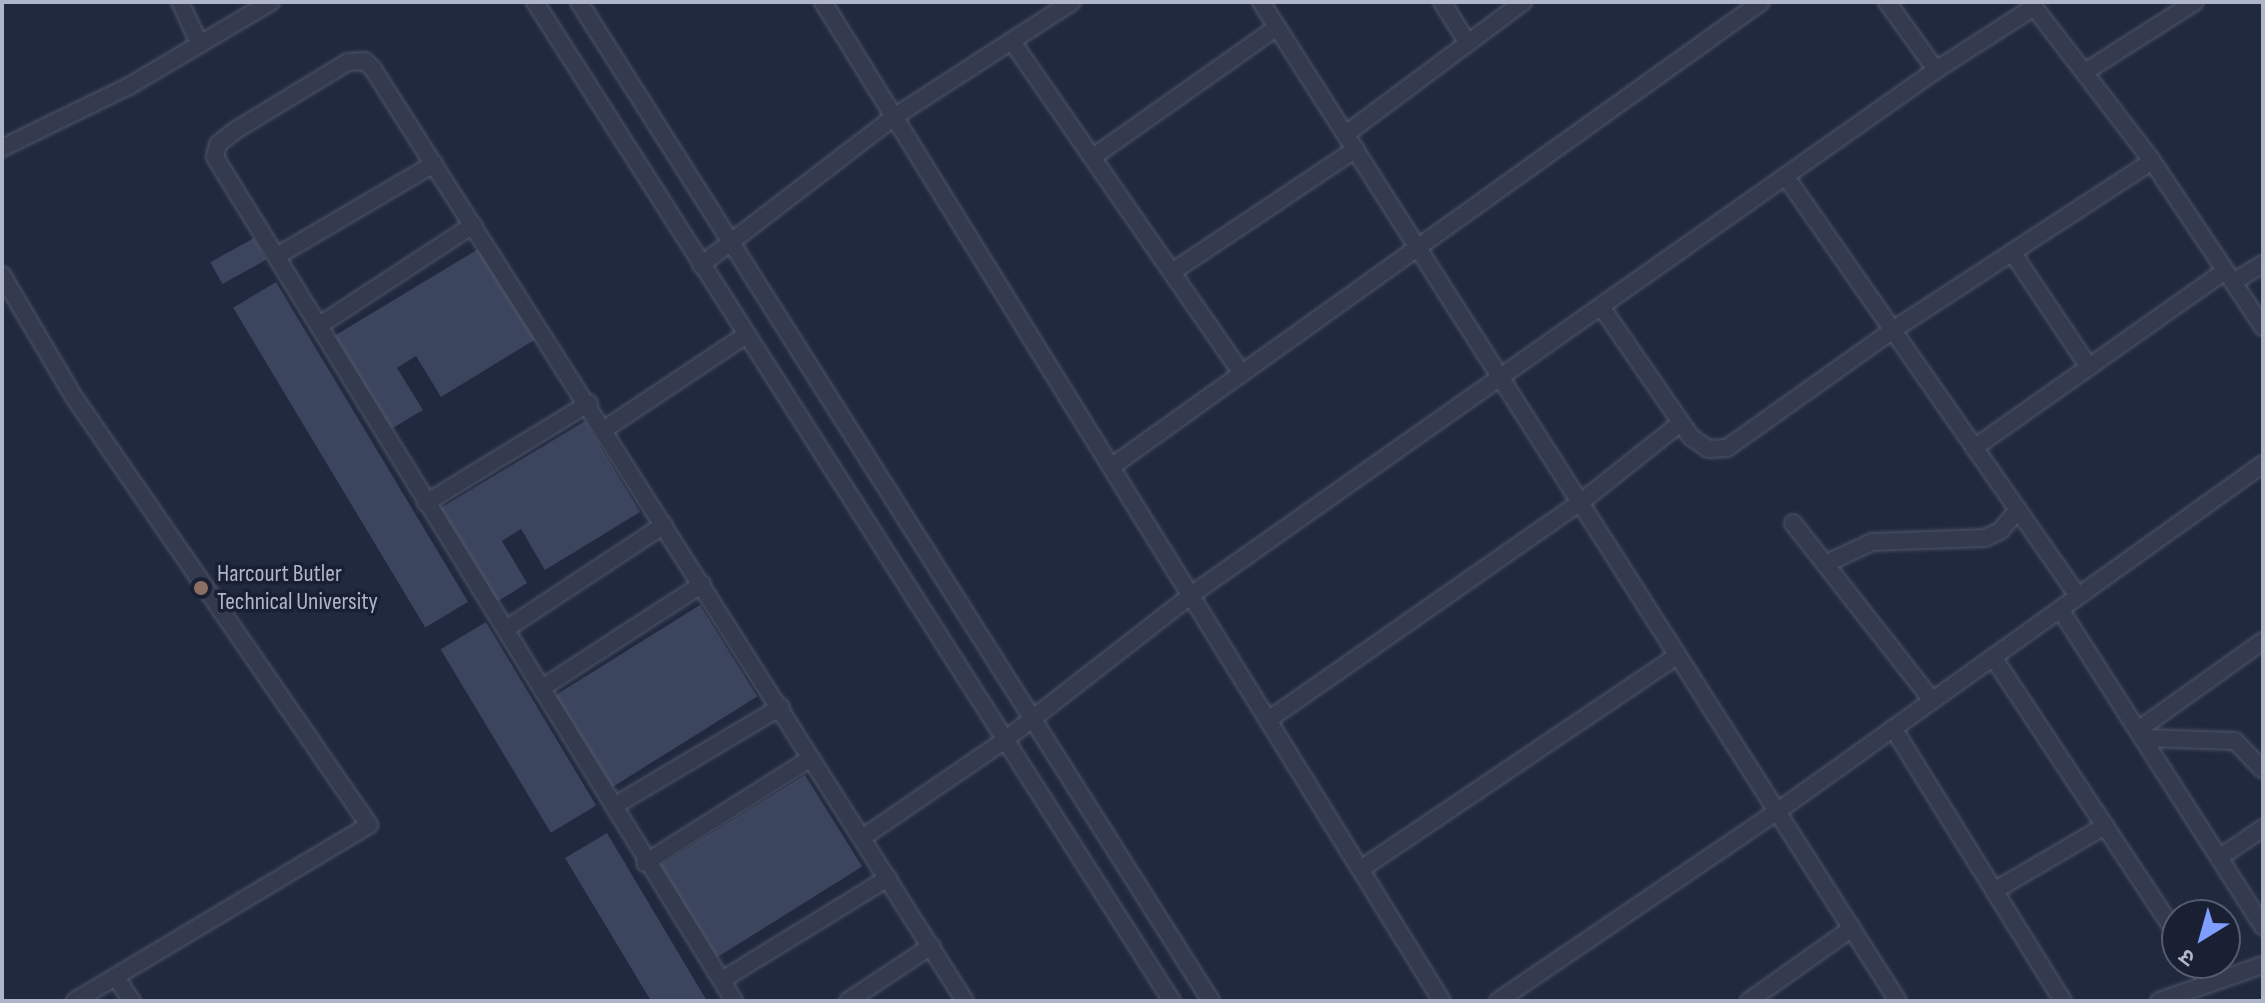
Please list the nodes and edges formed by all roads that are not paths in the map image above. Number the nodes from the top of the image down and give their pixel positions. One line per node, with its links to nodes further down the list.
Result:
1 (180, 2): 17 (street)
2 (271, 2): 17 (street)
3 (535, 2): 34 (street)
4 (579, 2): 30 (street)
5 (823, 2): 20 (street)
6 (1072, 2): 16 (street)
7 (1261, 2): 14 (street)
8 (1442, 2): 15 (street)
9 (1523, 2): 15 (street)
10 (1761, 2): 29 (street)
11 (1887, 2): 18 (street)
12 (2195, 2): 19 (street)
13 (2032, 4): 18 (street); 19 (street)
14 (1277, 27): 21 (street); 24 (street)
15 (1467, 42): 21 (street)
16 (1013, 43): 20 (street); 24 (street)
17 (200, 45): 22 (street)
18 (1936, 70): 27 (street)
19 (2085, 72): 25 (street)
20 (894, 117): 30 (street); 51 (street)
21 (1346, 134): 23 (street)
22 (2, 148)
23 (1356, 149): 29 (street); 35 (street)
24 (1093, 157): 35 (street)
25 (2152, 161): 31 (street); 37 (street)
26 (434, 164): 28 (street); 32 (street); 32 (street)
27 (1786, 177): 38 (street); 41 (street)
28 (473, 225): 39 (street); 46 (street)
29 (1417, 243): 44 (street); 45 (street)
30 (731, 244): 34 (street); 69 (street)
31 (2014, 255): 41 (street); 43 (street)
32 (277, 256): 39 (street)
33 (2263, 264): 37 (street)
34 (701, 265): 42 (street)
35 (1172, 272): 44 (street)
36 (2, 275): 91 (street)
37 (2229, 277): 40 (street); 43 (street)
38 (1602, 308): 45 (street); 47 (street)
39 (320, 325): 53 (street)
40 (2263, 327)
41 (1893, 330): 47 (street); 49 (street)
42 (746, 335): 48 (street); 73 (street)
43 (2089, 367): 49 (street)
44 (1241, 372): 51 (street)
45 (1503, 379): 52 (street); 59 (street)
46 (589, 403): 48 (street); 53 (street)
47 (1679, 424): 52 (street)
48 (605, 429): 56 (street)
49 (1974, 448): 54 (street)
50 (2263, 464): 60 (street)
51 (1111, 467): 59 (street)
52 (1581, 502): 64 (street); 70 (street)
53 (426, 503): 62 (street)
54 (2017, 511): 57 (street); 60 (street)
55 (1793, 523): 57 (street)
56 (664, 525): 58 (street); 62 (street)
57 (1825, 564): 67 (street)
58 (702, 584): 66 (street); 68 (street)
59 (1191, 595): 69 (street); 70 (street)
60 (2078, 596): 61 (street)
61 (2060, 609): 65 (street); 72 (street)
62 (506, 629): 66 (street)
63 (2263, 641): 72 (street)
64 (1678, 655): 77 (street); 83 (street)
65 (1993, 657): 67 (street); 78 (street)
66 (542, 688): 76 (street)
67 (1932, 700): 71 (street)
68 (781, 707): 74 (street); 76 (street)
69 (1031, 718): 73 (street); 101 (street)
70 (1268, 720): 83 (street)
71 (1893, 728): 77 (street); 85 (street)
72 (2140, 734): 75 (street); 81 (street)
73 (1005, 740): 80 (street); 100 (street)
74 (811, 758): 80 (street); 82 (street)
75 (2263, 770)
76 (614, 806): 82 (street)
77 (1778, 811): 88 (street); 103 (street)
78 (2105, 826): 85 (street); 86 (street)
79 (2263, 828): 81 (street)
80 (862, 838): 84 (street)
81 (2219, 858): 87 (street)
82 (645, 863): 93 (street)
83 (1361, 869): 102 (street)
84 (888, 878): 89 (street); 93 (street)
85 (1994, 891): 106 (street)
86 (2161, 911)
87 (2263, 927)
88 (1852, 928): 104 (street); 105 (street)
89 (931, 946): 98 (street); 99 (street)
90 (2263, 965): 94 (street)
91 (117, 979): 95 (street); 96 (street)
92 (2207, 979): 94 (street)
93 (722, 980): 97 (street)
94 (2210, 984): 107 (street)
95 (75, 1001)
96 (132, 1001)
97 (734, 1001)
98 (848, 1001)
99 (965, 1001)
100 (1172, 1001)
101 (1211, 1001)
102 (1442, 1001)
103 (1498, 1001)
104 (1749, 1001)
105 (1898, 1001)
106 (2063, 1001)
107 (2159, 1001)

